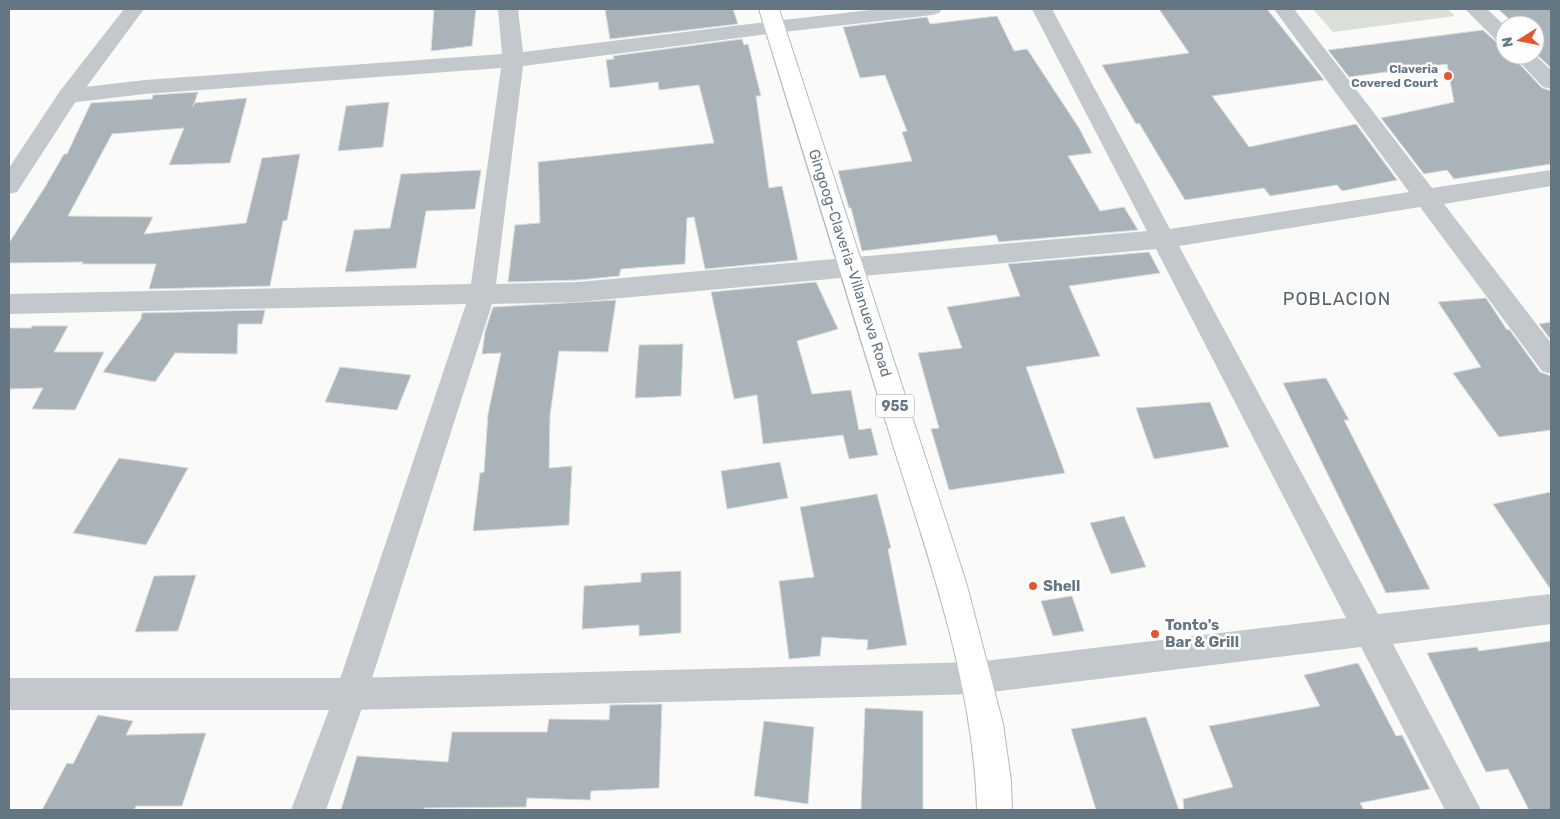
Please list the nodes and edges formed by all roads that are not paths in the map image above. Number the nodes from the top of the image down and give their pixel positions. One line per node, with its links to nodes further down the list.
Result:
1 (134, 9): 12 (street)
2 (508, 9): 9 (street)
3 (932, 9): 7 (street)
4 (1042, 9): 16 (street)
5 (1284, 9): 15 (street)
6 (1475, 9): 8 (street)
7 (772, 18): 9 (street); 17 (main road, Gingoog-Claveria-Villanueva Road / 955)
8 (1495, 28)
9 (513, 60): 12 (street); 18 (street)
10 (1533, 65): 11 (street)
11 (1551, 82)
12 (68, 96): 14 (street)
13 (1551, 178): 15 (street)
14 (9, 186)
15 (1426, 198): 16 (street); 20 (street)
16 (1164, 239): 17 (street); 22 (street)
17 (851, 267): 18 (street); 23 (main road, Gingoog-Claveria-Villanueva Road / 955)
18 (482, 294): 19 (street); 25 (street)
19 (9, 304)
20 (1551, 363)
21 (1551, 609): 22 (street)
22 (1371, 630): 23 (street); 28 (street)
23 (976, 678): 25 (street); 27 (main road, Gingoog-Claveria-Villanueva Road / 955)
24 (9, 694): 25 (street)
25 (351, 694): 26 (street)
26 (308, 810)
27 (995, 810)
28 (1464, 810)

